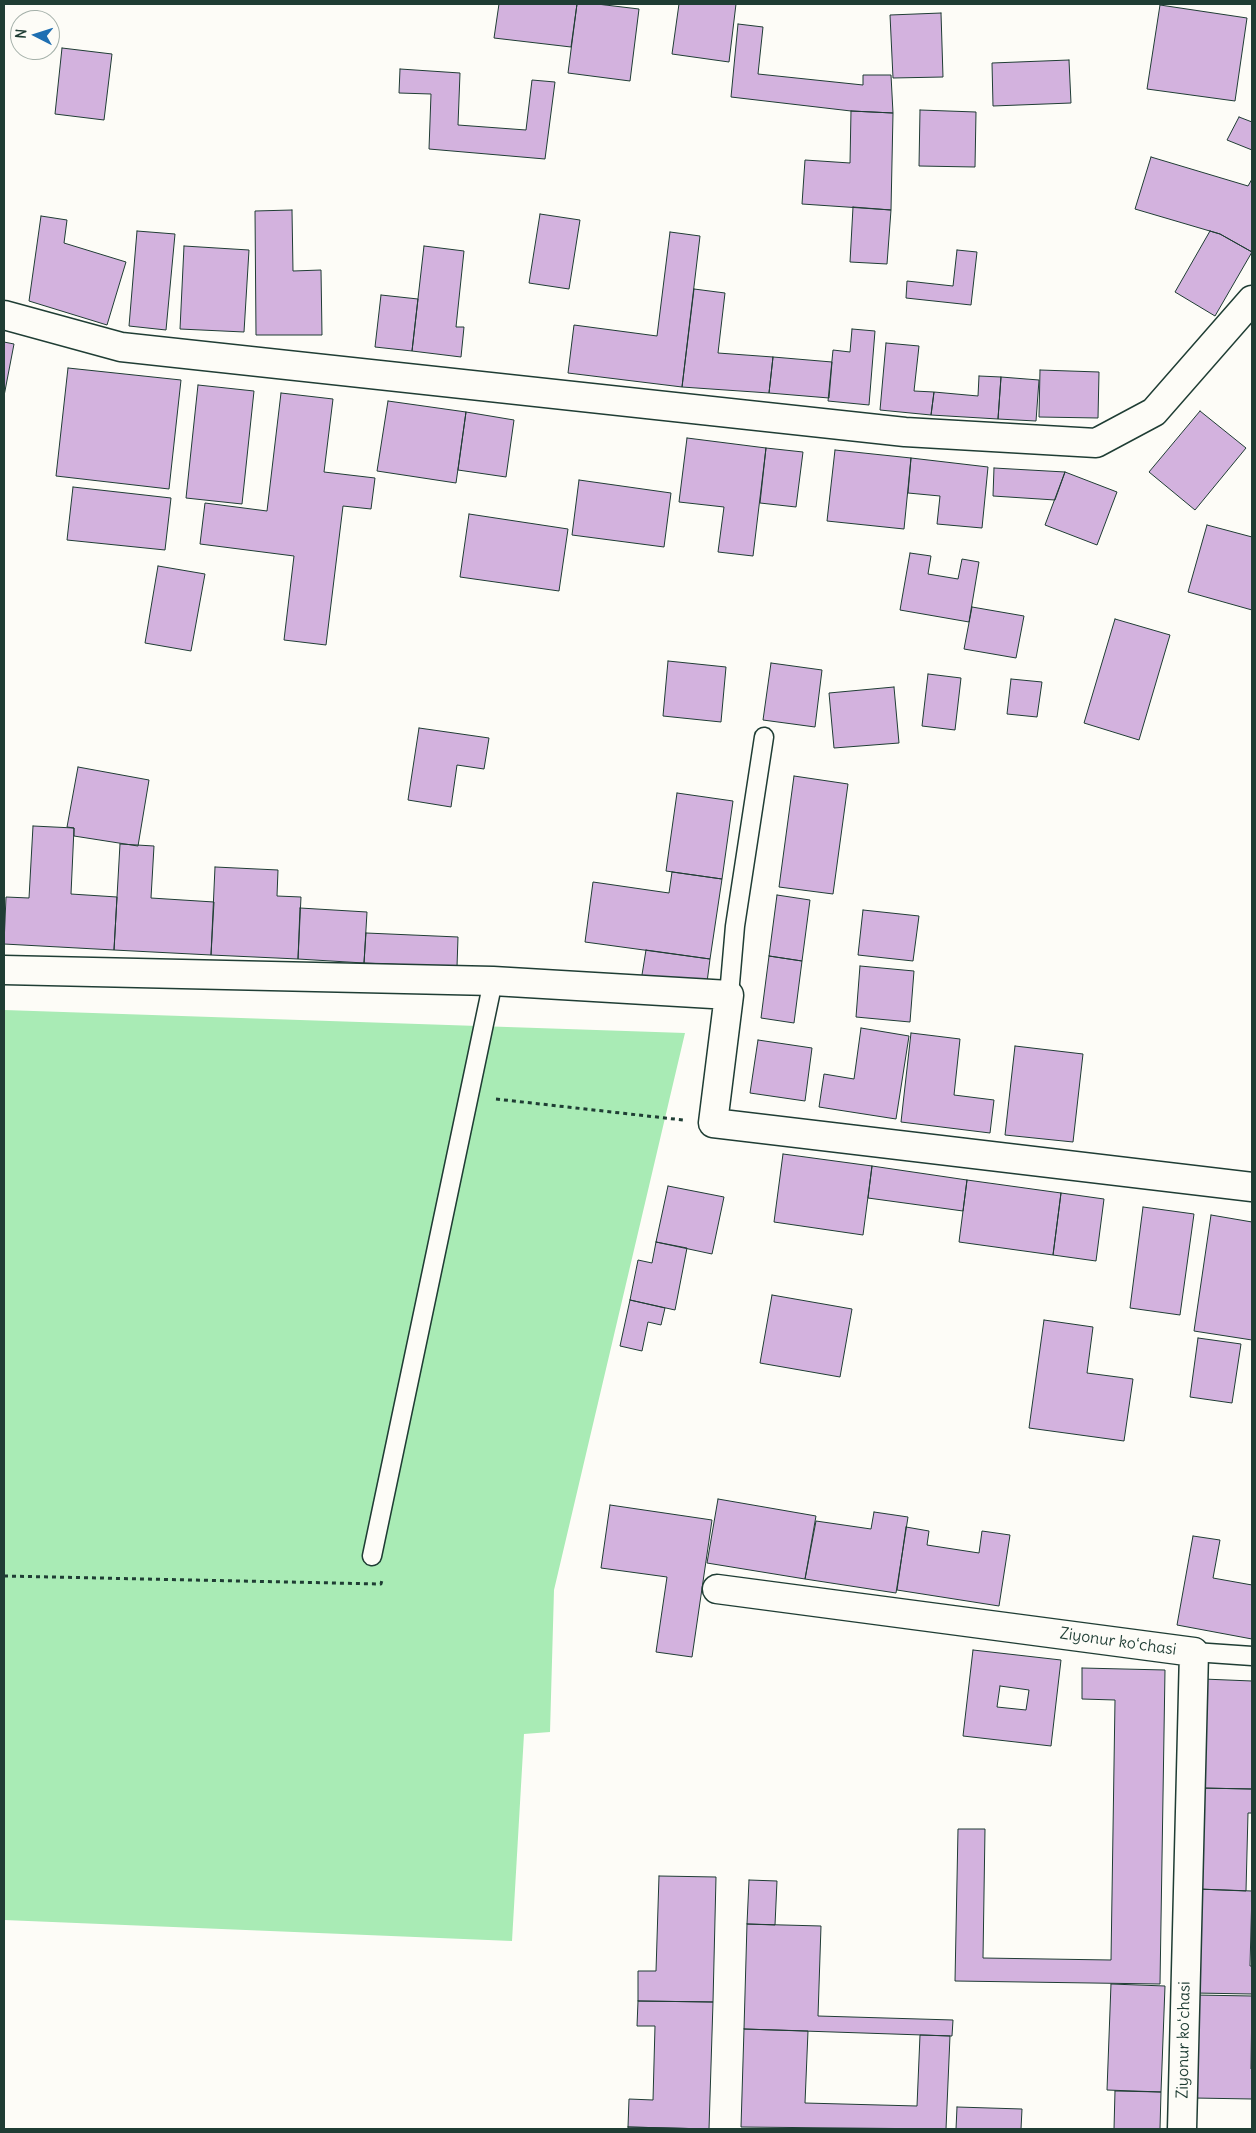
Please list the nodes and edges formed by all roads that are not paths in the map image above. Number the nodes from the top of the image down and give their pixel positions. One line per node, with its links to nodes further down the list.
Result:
1 (1252, 300): 2 (street)
2 (4, 316)
3 (764, 737): 6 (lane)
4 (4, 970): 5 (street)
5 (493, 981): 6 (street); 8 (lane)
6 (729, 995): 7 (street)
7 (1252, 1187)
8 (372, 1556)
9 (717, 1589): 10 (street, Ziyonur koʻchasi)
10 (1194, 1652): 11 (lane); 12 (street, Ziyonur koʻchasi)
11 (1252, 1656)
12 (1182, 2129)

